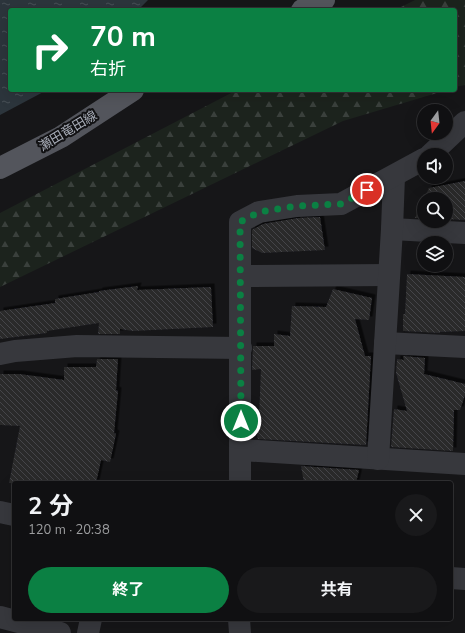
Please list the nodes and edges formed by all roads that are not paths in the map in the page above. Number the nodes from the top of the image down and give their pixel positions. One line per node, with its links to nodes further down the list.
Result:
1 (324, 0): 2 (main road)
2 (306, 8)
3 (130, 92): 9 (main road, 瀬田竜田線)
4 (465, 122): 6 (street)
5 (465, 137): 7 (street)
6 (437, 148)
7 (444, 148)
8 (417, 163): 10 (street)
9 (0, 168)
10 (394, 176): 11 (street); 14 (street)
11 (392, 229): 12 (street); 13 (street)
12 (465, 233)
13 (389, 275): 14 (street); 15 (street)
14 (240, 276): 17 (street)
15 (385, 343): 16 (street); 20 (street)
16 (465, 347)
17 (241, 348): 18 (street); 19 (street)
18 (0, 354)
19 (241, 450): 20 (street); 22 (street)
20 (378, 459): 21 (street)
21 (465, 464)
22 (240, 481)
23 (0, 512): 24 (street)
24 (12, 515)
25 (453, 578): 26 (street)
26 (465, 578)
27 (0, 617): 28 (street)
28 (12, 620)
29 (15, 621): 32 (street)
30 (91, 621): 33 (street)
31 (239, 621): 34 (street)
32 (60, 633)
33 (88, 633)
34 (240, 633)

